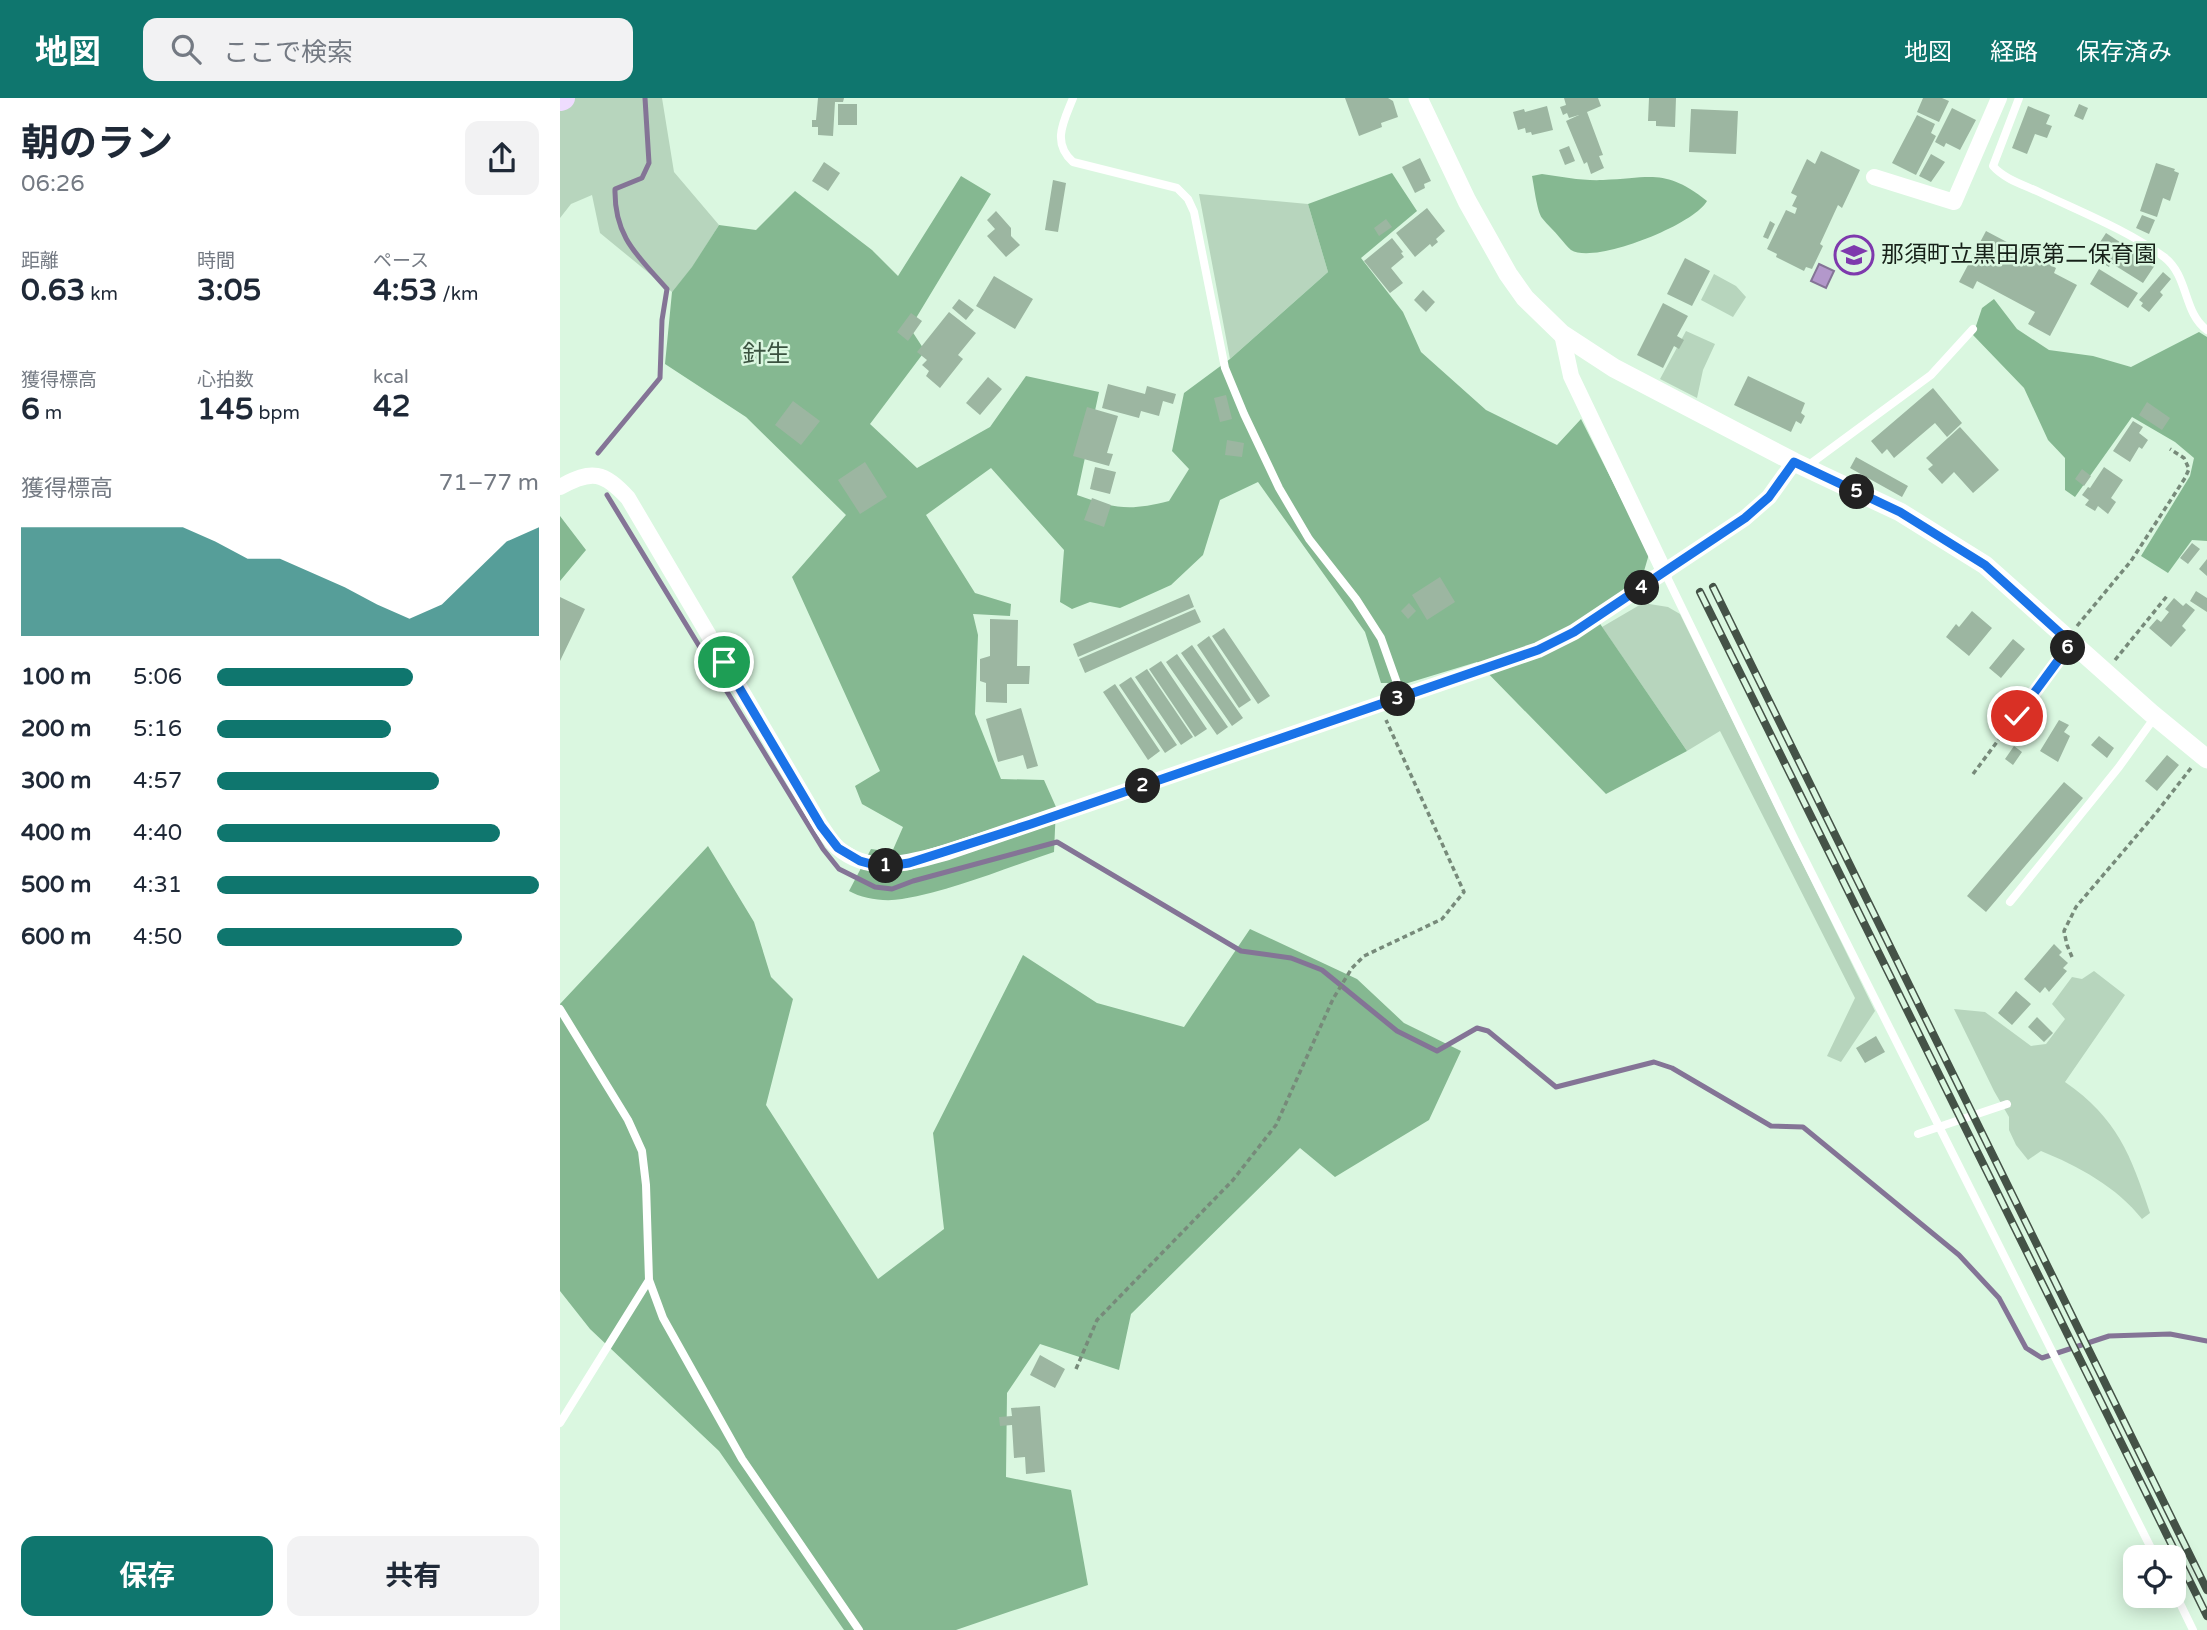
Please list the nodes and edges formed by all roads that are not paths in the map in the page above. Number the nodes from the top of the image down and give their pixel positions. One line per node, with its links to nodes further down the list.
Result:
1 (1073, 98): 12 (lane)
2 (1418, 98): 8 (street)
3 (1999, 98): 5 (street)
4 (2019, 98): 7 (lane)
5 (1874, 177)
6 (1973, 329): 9 (lane)
7 (2207, 330)
8 (1563, 334): 9 (street); 11 (street)
9 (1800, 464): 11 (street); 13 (street)
10 (560, 488): 12 (street)
11 (1665, 573): 12 (street); 21 (lane)
12 (1402, 698)
13 (2155, 717): 14 (street); 15 (lane)
14 (2204, 757)
15 (2010, 902)
16 (560, 1009): 19 (lane)
17 (2007, 1104): 18 (lane)
18 (1918, 1134)
19 (649, 1280): 20 (lane); 23 (lane)
20 (560, 1423)
21 (2150, 1545)
22 (2182, 1608): 24 (lane)
23 (859, 1630)
24 (2193, 1630)

